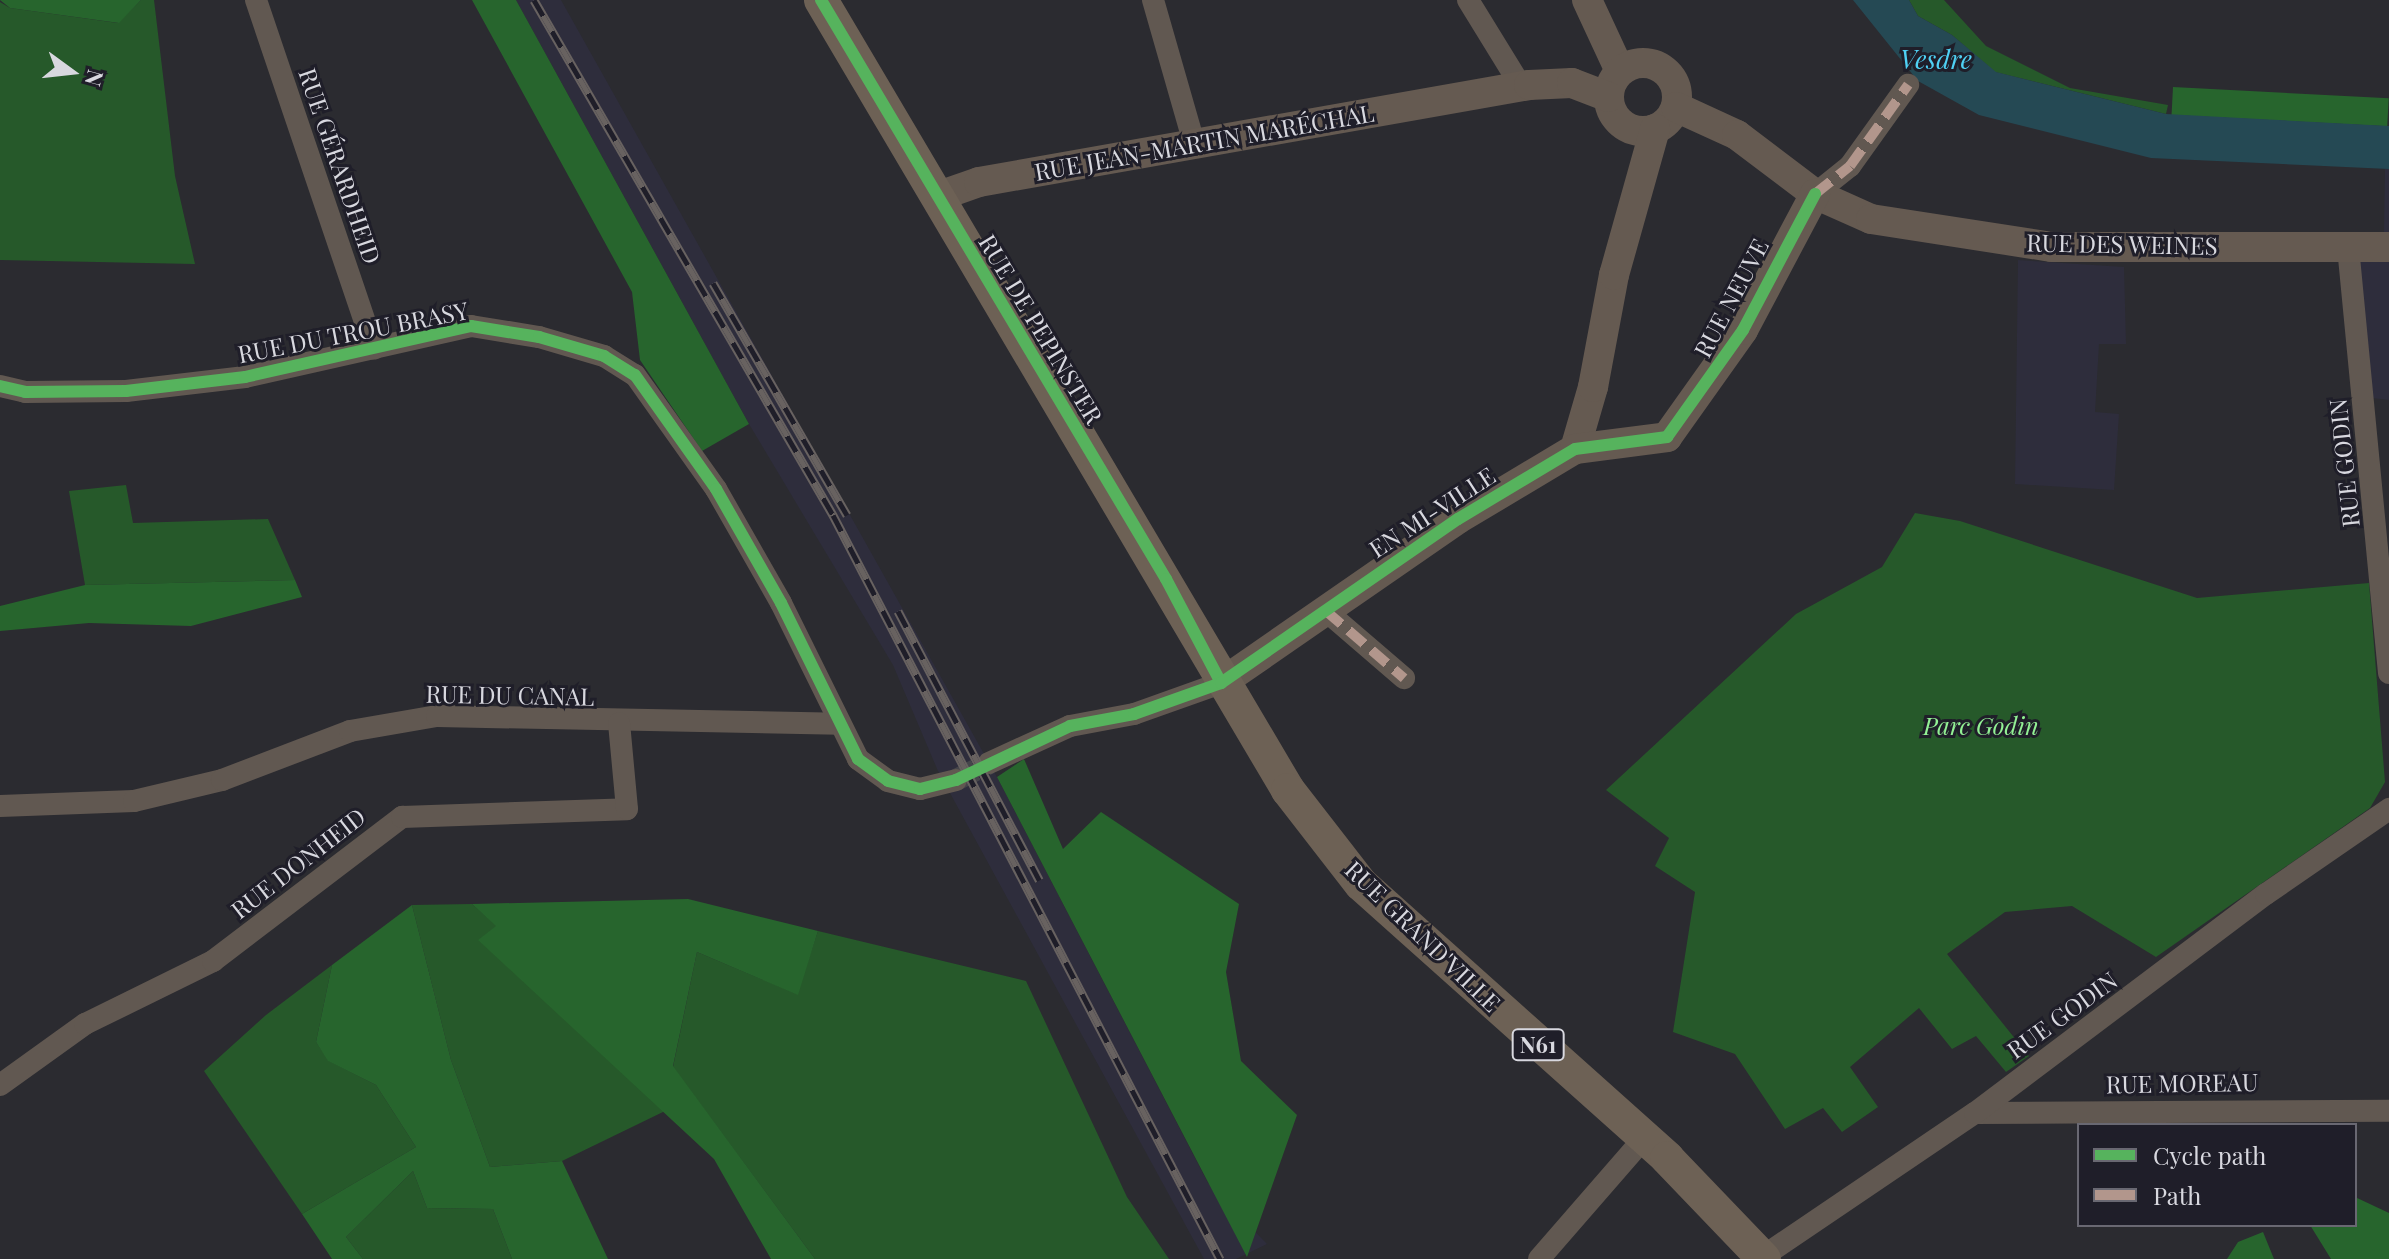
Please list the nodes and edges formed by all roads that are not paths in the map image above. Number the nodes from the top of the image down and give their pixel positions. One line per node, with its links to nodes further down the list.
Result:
1 (256, 0): 16 (street, RUE GÉRARDHEID)
2 (821, 0): 13 (main road, RUE DE PEPINSTER / N61)
3 (1153, 0): 11 (street)
4 (1468, 0): 8 (street)
5 (1587, 0): 6 (street)
6 (1614, 84): 8 (street, RUE JEAN-MARTIN MARÉCHAL); 9 (street); 10 (street)
7 (1908, 85): 12 (street)
8 (1521, 86): 11 (street, RUE JEAN-MARTIN MARÉCHAL)
9 (1676, 107): 10 (street); 12 (street, RUE DES WEINES)
10 (1655, 129): 19 (street)
11 (1195, 146): 13 (street, RUE JEAN-MARTIN MARÉCHAL)
12 (1815, 194): 14 (street, RUE DES WEINES); 18 (street, RUE NEUVE)
13 (939, 196): 24 (main road, RUE DE PEPINSTER / N61)
14 (2348, 247): 15 (street, RUE DES WEINES); 20 (street, RUE GODIN)
15 (2389, 247)
16 (374, 349): 17 (street, RUE DU TROU BRASY); 26 (street, RUE DU TROU BRASY)
17 (0, 386)
18 (1682, 420): 19 (street, EN MI-VILLE)
19 (1575, 449): 21 (street, EN MI-VILLE)
20 (2383, 536): 22 (street, RUE GODIN)
21 (1326, 611): 23 (street); 24 (street, EN MI-VILLE)
22 (2389, 673)
23 (1404, 678)
24 (1221, 683): 27 (street); 34 (main road, RUE GRAND'VILLE / N61)
25 (619, 723): 26 (street, RUE DU CANAL); 29 (street, RUE DU CANAL); 31 (street, RUE DONHEID)
26 (839, 724): 28 (street, RUE DU TROU BRASY)
27 (989, 763)
28 (956, 780)
29 (0, 806)
30 (2389, 809): 33 (street, RUE GODIN)
31 (0, 1085)
32 (2389, 1111): 33 (street, RUE MOREAU)
33 (1975, 1113): 35 (street, RUE GODIN)
34 (1644, 1138): 35 (main road, RUE GRAND'VILLE / N61); 36 (street)
35 (1763, 1258)
36 (1539, 1259)

